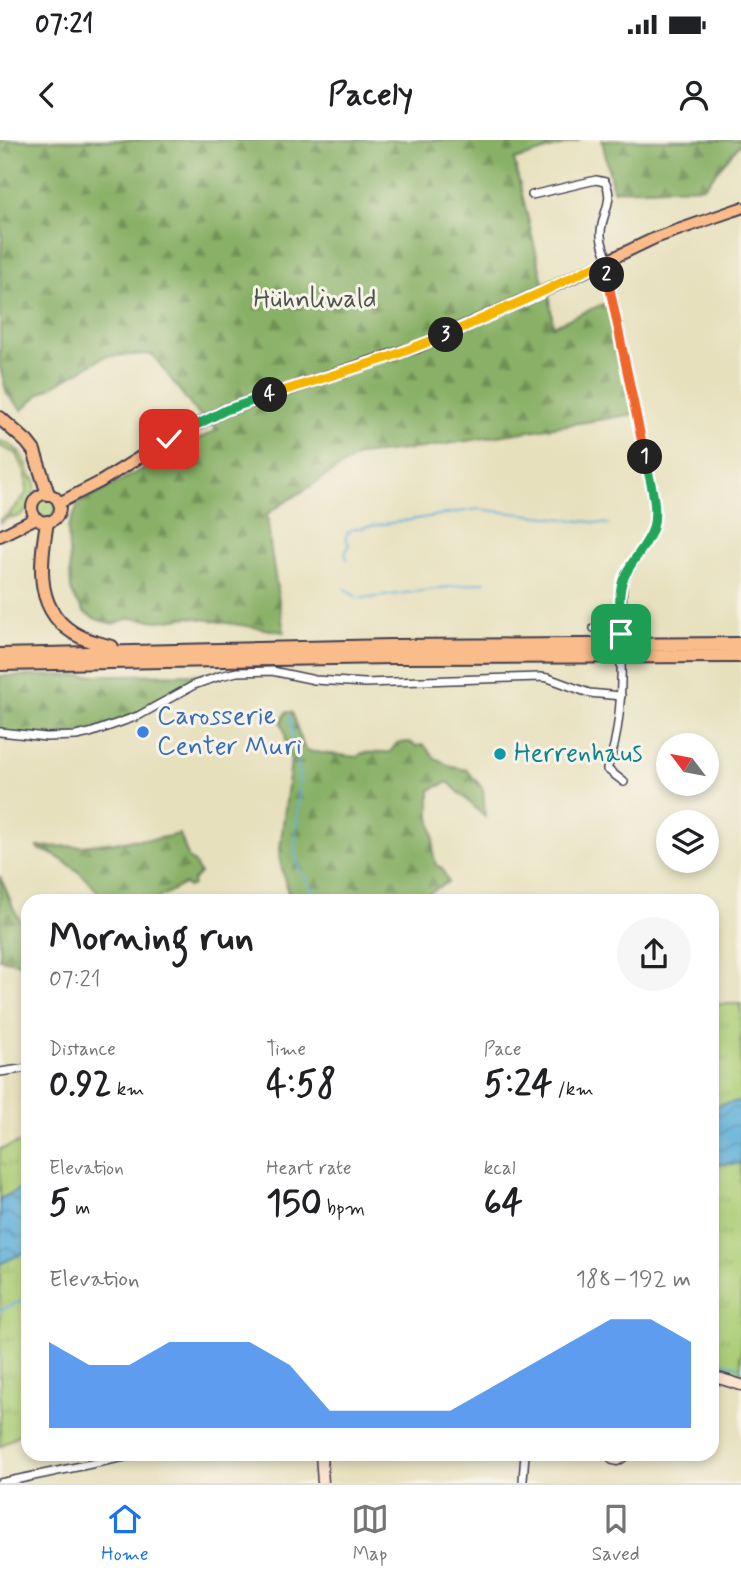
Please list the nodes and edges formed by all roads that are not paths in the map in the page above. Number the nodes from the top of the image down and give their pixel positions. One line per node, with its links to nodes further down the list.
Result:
1 (532, 195): 3 (street)
2 (741, 208): 3 (main road)
3 (606, 261): 7 (main road); 11 (street)
4 (0, 418): 6 (highway)
5 (0, 433): 6 (highway)
6 (43, 495): 7 (main road); 8 (main road)
7 (59, 503): 8 (main road)
8 (38, 516): 9 (main road); 10 (main road); 13 (highway)
9 (0, 529)
10 (0, 536)
11 (594, 628)
12 (741, 644): 13 (highway)
13 (128, 651): 14 (highway)
14 (0, 654)
15 (741, 656): 17 (highway)
16 (621, 662): 18 (street)
17 (0, 664)
18 (621, 696): 19 (street); 20 (street)
19 (0, 732)
20 (624, 782)
21 (21, 1069): 22 (street)
22 (0, 1072)
23 (719, 1378): 24 (street)
24 (741, 1385)
25 (104, 1461): 29 (street)
26 (321, 1461): 30 (street)
27 (524, 1461): 28 (street)
28 (523, 1480)
29 (0, 1482)
30 (323, 1483)

